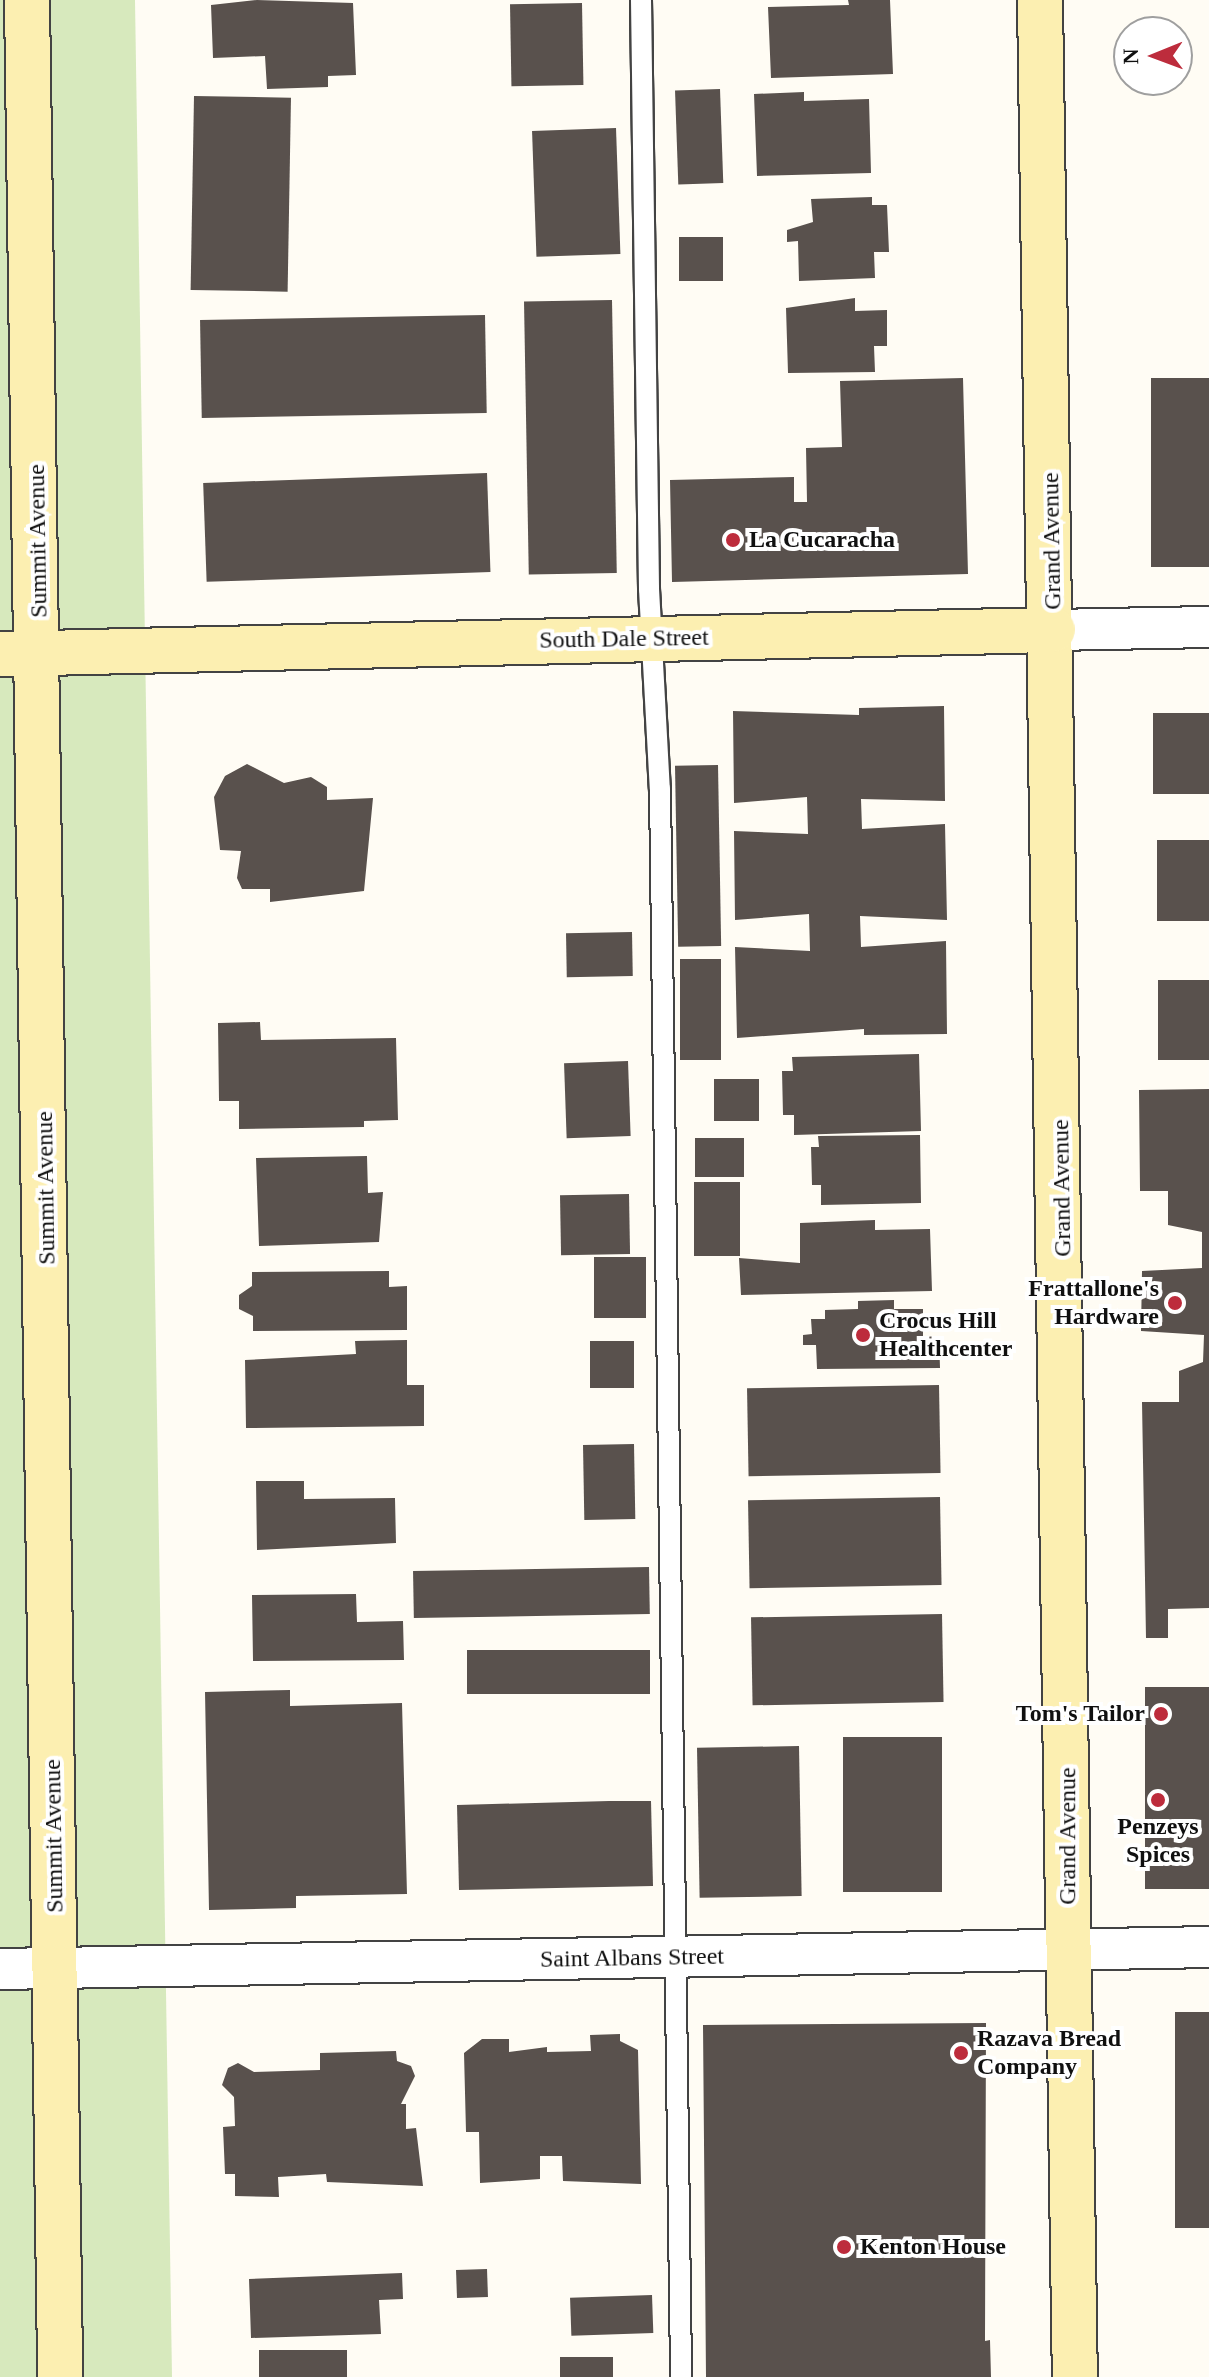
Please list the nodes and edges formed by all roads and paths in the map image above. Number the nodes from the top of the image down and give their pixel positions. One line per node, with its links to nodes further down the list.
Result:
1 (27, 0): 7 (main road, Summit Avenue)
2 (641, 0): 6 (lane)
3 (1040, 0): 5 (main road, Grand Avenue)
4 (1209, 627): 5 (street, South Dale Street)
5 (1053, 630): 6 (main road, South Dale Street); 9 (main road, Grand Avenue)
6 (654, 638): 7 (main road, South Dale Street); 10 (lane)
7 (20, 654): 11 (main road, Summit Avenue)
8 (1209, 1947): 9 (street, Saint Albans Street)
9 (1068, 1950): 10 (street, Saint Albans Street); 15 (main road, Grand Avenue)
10 (677, 1958): 11 (street, Saint Albans Street); 14 (lane)
11 (56, 1968): 12 (street, Saint Albans Street); 13 (main road, Summit Avenue)
12 (0, 1969)
13 (60, 2377)
14 (681, 2377)
15 (1075, 2377)

